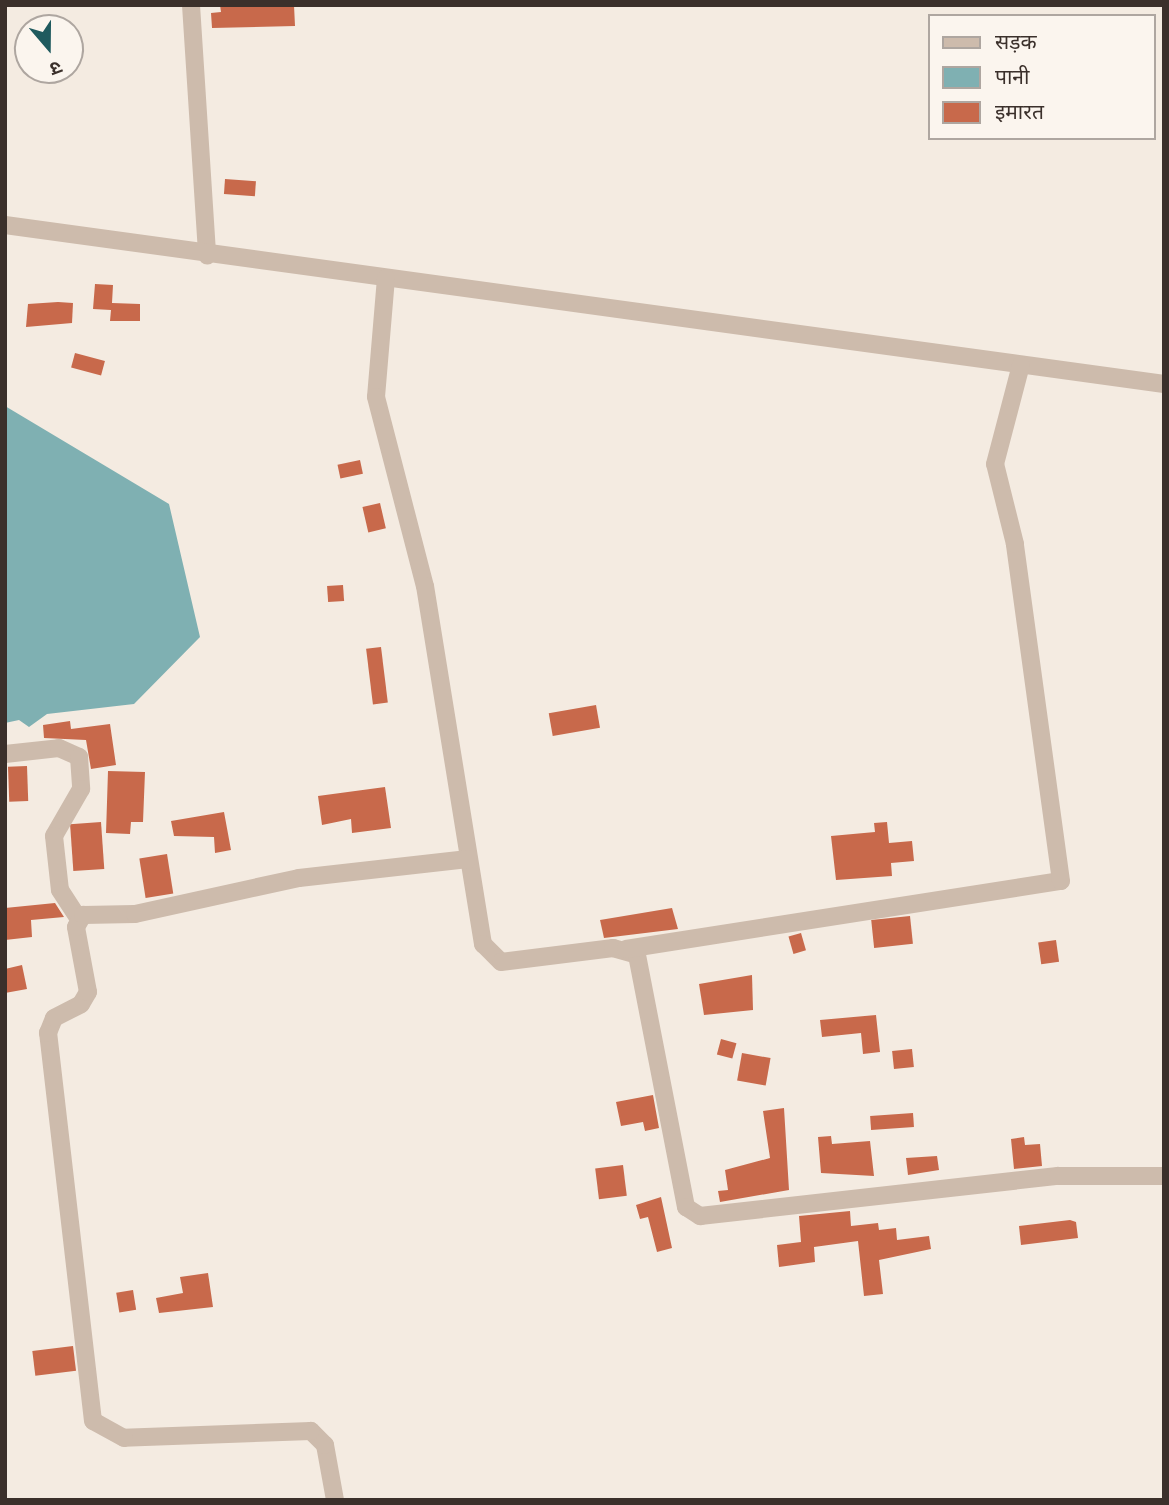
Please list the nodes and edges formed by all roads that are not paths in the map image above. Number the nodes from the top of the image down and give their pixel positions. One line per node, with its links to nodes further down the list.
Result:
1 (191, 5): 3 (street)
2 (5, 225): 3 (street)
3 (207, 255): 4 (street)
4 (386, 278): 5 (street); 8 (street)
5 (1021, 365): 6 (street); 10 (street)
6 (1164, 384)
7 (5, 754): 9 (street)
8 (468, 859): 9 (street); 10 (street)
9 (78, 918): 12 (street)
10 (626, 948): 11 (street)
11 (1164, 1176)
12 (335, 1500)

